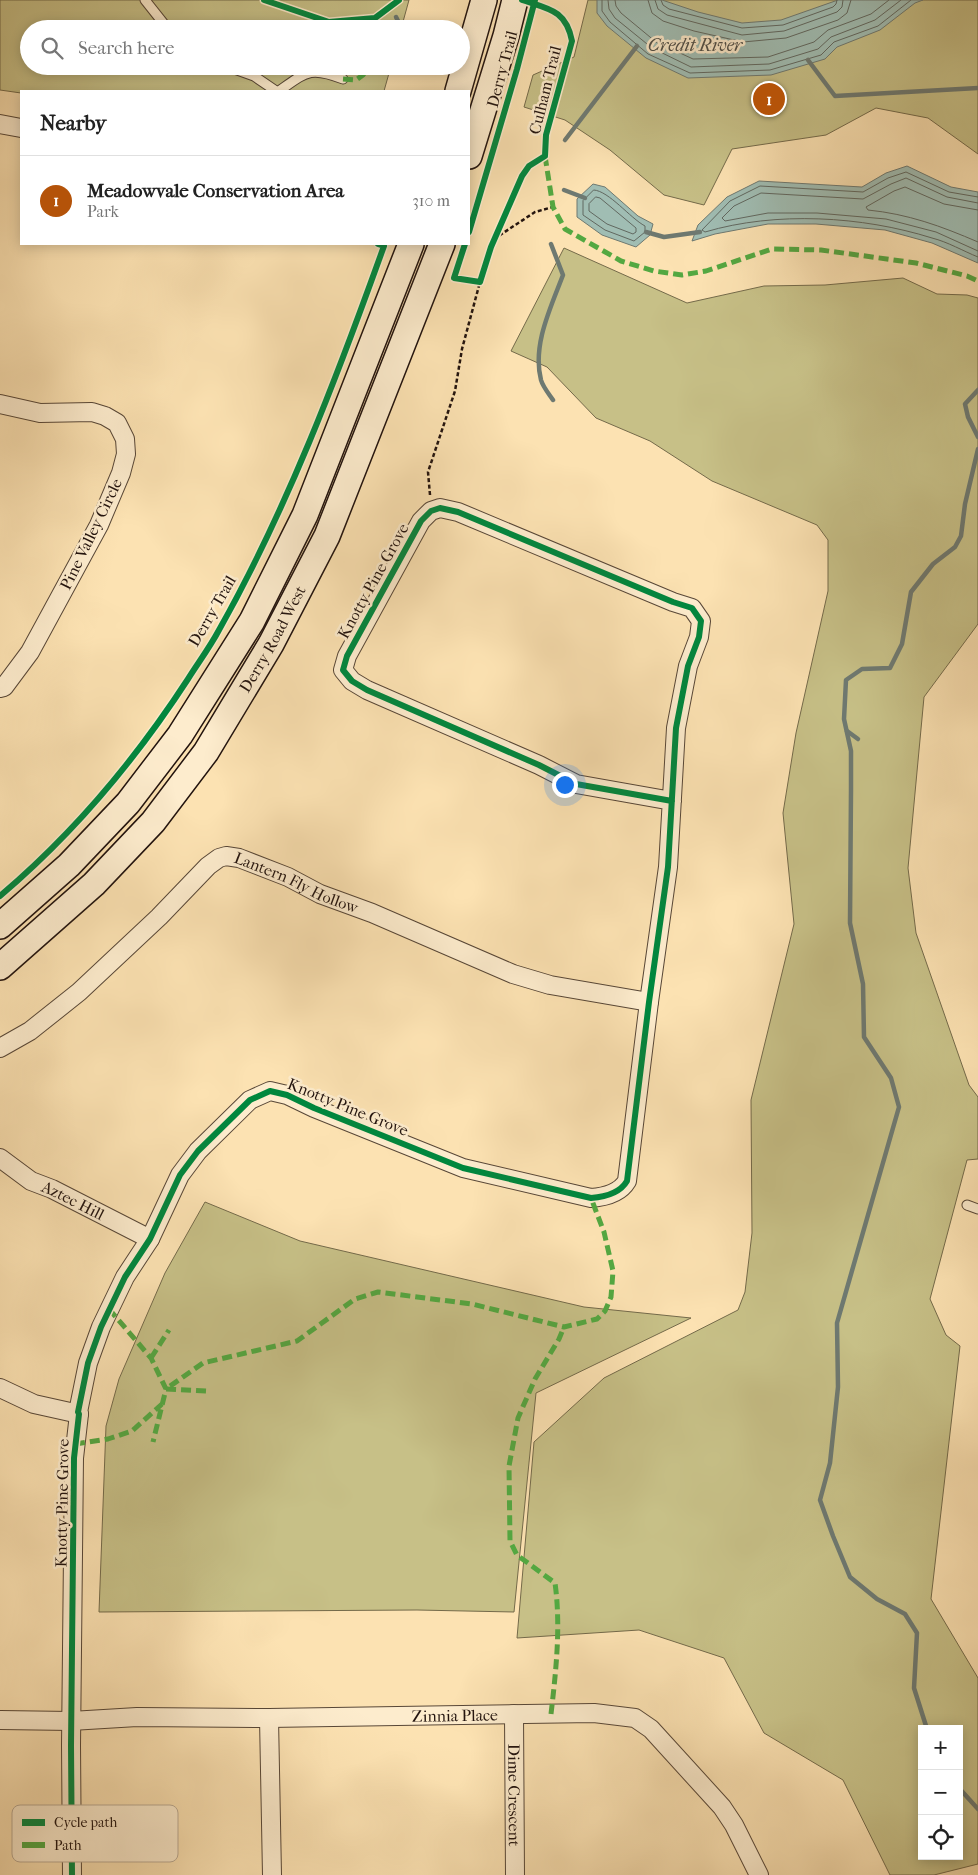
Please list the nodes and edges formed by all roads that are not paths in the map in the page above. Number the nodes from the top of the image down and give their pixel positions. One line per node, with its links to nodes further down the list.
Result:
1 (145, 0): 4 (lane)
2 (484, 0): 5 (main road)
3 (515, 0): 16 (main road)
4 (161, 20)
5 (470, 51)
6 (251, 75): 11 (lane)
7 (304, 75): 12 (lane)
8 (332, 75): 10 (lane)
9 (463, 75): 13 (main road)
10 (343, 79)
11 (276, 90)
12 (280, 90)
13 (458, 90)
14 (0, 124): 15 (street)
15 (20, 128)
16 (470, 153)
17 (411, 245): 22 (main road, Derry Road West)
18 (442, 245): 23 (main road, Derry Road West)
19 (0, 404): 20 (street, Pine Valley Circle)
20 (0, 688)
21 (672, 801): 21 (street, Knotty Pine Grove); 24 (street, Knotty Pine Grove)
22 (0, 926)
23 (0, 967)
24 (649, 1002): 25 (street, Lantern Fly Hollow); 29 (street, Knotty Pine Grove)
25 (0, 1048)
26 (0, 1158): 29 (street, Aztec Hill)
27 (968, 1205): 28 (lane)
28 (978, 1210)
29 (150, 1239): 31 (street, Knotty Pine Grove)
30 (0, 1388): 31 (street)
31 (80, 1414): 35 (street, Knotty Pine Grove)
32 (514, 1714): 33 (street, Zinnia Place); 40 (street, Dime Crescent); 41 (street, Zinnia Place)
33 (269, 1718): 35 (street, Zinnia Place); 39 (street)
34 (0, 1720): 35 (street, Zinnia Place)
35 (71, 1722): 36 (street, Knotty Pine Grove)
36 (72, 1805)
37 (72, 1862): 38 (street, Knotty Pine Grove)
38 (72, 1875)
39 (272, 1875)
40 (515, 1875)
41 (758, 1875)

